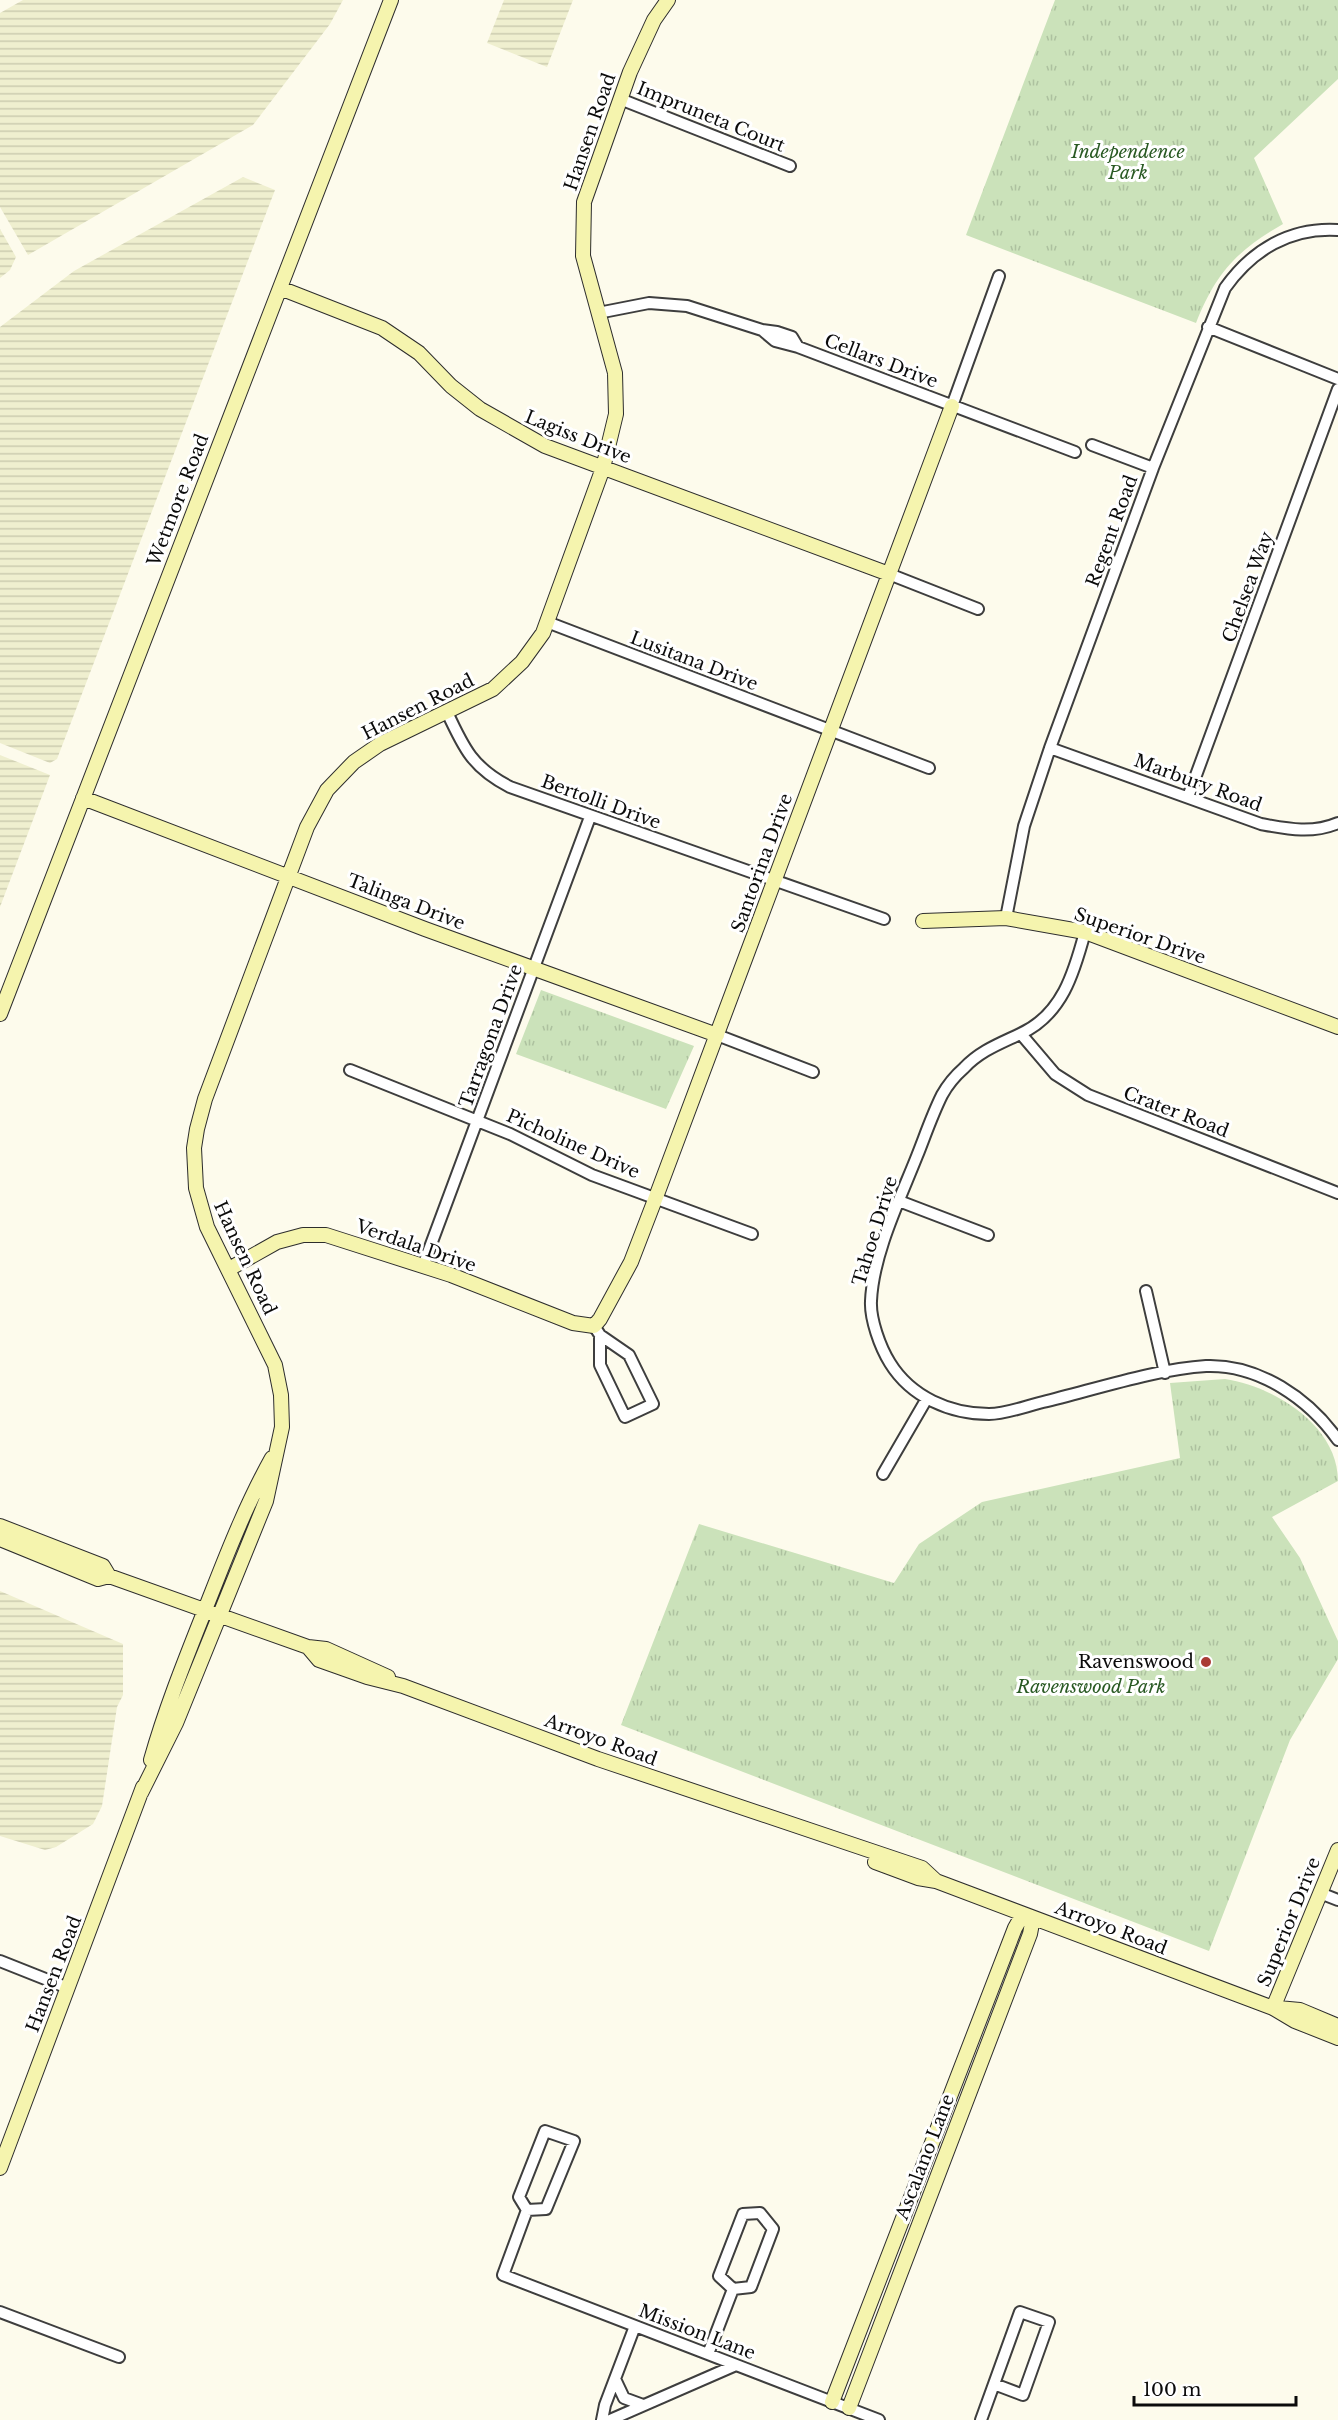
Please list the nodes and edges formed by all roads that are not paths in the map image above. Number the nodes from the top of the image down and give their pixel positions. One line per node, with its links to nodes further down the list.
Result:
1 (391, 0): 7 (street, Wetmore Road)
2 (668, 0): 3 (street, Hansen Road)
3 (620, 99): 4 (street, Impruneta Court); 8 (street, Hansen Road)
4 (790, 166)
5 (1338, 231): 9 (street, Regent Road)
6 (999, 276): 12 (street)
7 (280, 288): 15 (street, Lagiss Drive); 25 (street, Wetmore Road)
8 (598, 313): 12 (street, Cellars Drive); 15 (street, Hansen Road)
9 (1208, 327): 10 (street); 16 (street, Regent Road)
10 (1338, 379)
11 (1338, 389): 24 (street, Chelsea Way)
12 (952, 406): 14 (street, Cellars Drive); 17 (street, Santorina Drive)
13 (1092, 445): 16 (street)
14 (1075, 452)
15 (603, 468): 17 (street, Lagiss Drive); 19 (street, Hansen Road)
16 (1153, 468): 22 (street, Regent Road)
17 (889, 574): 18 (street); 21 (street, Santorina Drive)
18 (978, 609)
19 (547, 622): 20 (street, Hansen Road); 21 (street, Lusitana Drive)
20 (447, 712): 26 (street, Bertolli Drive); 28 (street, Hansen Road)
21 (829, 730): 23 (street, Lusitana Drive); 29 (street, Santorina Drive)
22 (1050, 748): 24 (street, Marbury Road); 30 (street, Regent Road)
23 (929, 768)
24 (1188, 797): 27 (street, Marbury Road)
25 (83, 798): 28 (street, Talinga Drive); 35 (street, Wetmore Road)
26 (590, 817): 29 (street, Bertolli Drive); 34 (street, Tarragona Drive)
27 (1338, 824)
28 (290, 876): 34 (street, Talinga Drive); 48 (street, Hansen Road)
29 (776, 880): 31 (street, Bertolli Drive); 38 (street, Santorina Drive)
30 (1006, 918): 32 (street, Superior Drive); 33 (street, Superior Drive)
31 (884, 920)
32 (923, 921)
33 (1085, 932): 36 (street, Superior Drive); 37 (street, Tahoe Drive)
34 (534, 969): 38 (street, Talinga Drive); 41 (street, Tarragona Drive)
35 (0, 1014)
36 (1338, 1027)
37 (1021, 1034): 42 (street, Crater Road); 44 (street, Tahoe Drive)
38 (717, 1035): 40 (street); 43 (street, Santorina Drive)
39 (350, 1070): 41 (street, Picholine Drive)
40 (813, 1072)
41 (477, 1122): 43 (street, Picholine Drive); 47 (street, Tarragona Drive)
42 (1338, 1192)
43 (656, 1197): 45 (street, Picholine Drive); 50 (street, Santorina Drive)
44 (899, 1201): 46 (street); 52 (street, Tahoe Drive)
45 (752, 1234)
46 (988, 1235)
47 (423, 1266): 48 (street, Verdala Drive); 50 (street, Verdala Drive)
48 (229, 1269): 58 (street, Hansen Road)
49 (1146, 1291): 51 (street)
50 (597, 1330): 50 (street)
51 (1165, 1373): 52 (street, Tahoe Drive); 53 (street, Tahoe Drive)
52 (926, 1400): 54 (street)
53 (1338, 1440)
54 (883, 1474)
55 (0, 1526): 57 (street, Arroyo Road)
56 (0, 1539): 57 (street, Arroyo Road)
57 (109, 1576): 58 (street, Arroyo Road)
58 (212, 1612): 62 (street, Arroyo Road); 64 (street, Hansen Road)
59 (1338, 1850): 60 (street, Superior Drive)
60 (1320, 1893): 61 (street); 65 (street, Superior Drive)
61 (1338, 1900)
62 (1028, 1916): 65 (street, Arroyo Road); 78 (street, Ascalano Lane); 80 (street, Ascalano Lane)
63 (0, 1961): 64 (street)
64 (68, 1988): 68 (street, Hansen Road)
65 (1273, 2008): 66 (street, Arroyo Road); 67 (street, Arroyo Road)
66 (1338, 2026)
67 (1338, 2038)
68 (0, 2168)
69 (527, 2210): 69 (street); 72 (street, Mission Lane)
70 (733, 2289): 70 (street); 73 (street)
71 (0, 2312): 74 (street)
72 (636, 2326): 73 (street, Mission Lane); 76 (street)
73 (708, 2354): 75 (street, Mission Lane)
74 (119, 2357)
75 (736, 2365): 78 (street, Mission Lane); 79 (street)
76 (615, 2379): 79 (street); 81 (street)
77 (994, 2384): 77 (street); 84 (street)
78 (832, 2402): 80 (street, Mission Lane)
79 (643, 2405): 82 (street)
80 (849, 2408): 83 (street, Mission Lane)
81 (602, 2420)
82 (610, 2420)
83 (879, 2420)
84 (981, 2420)

